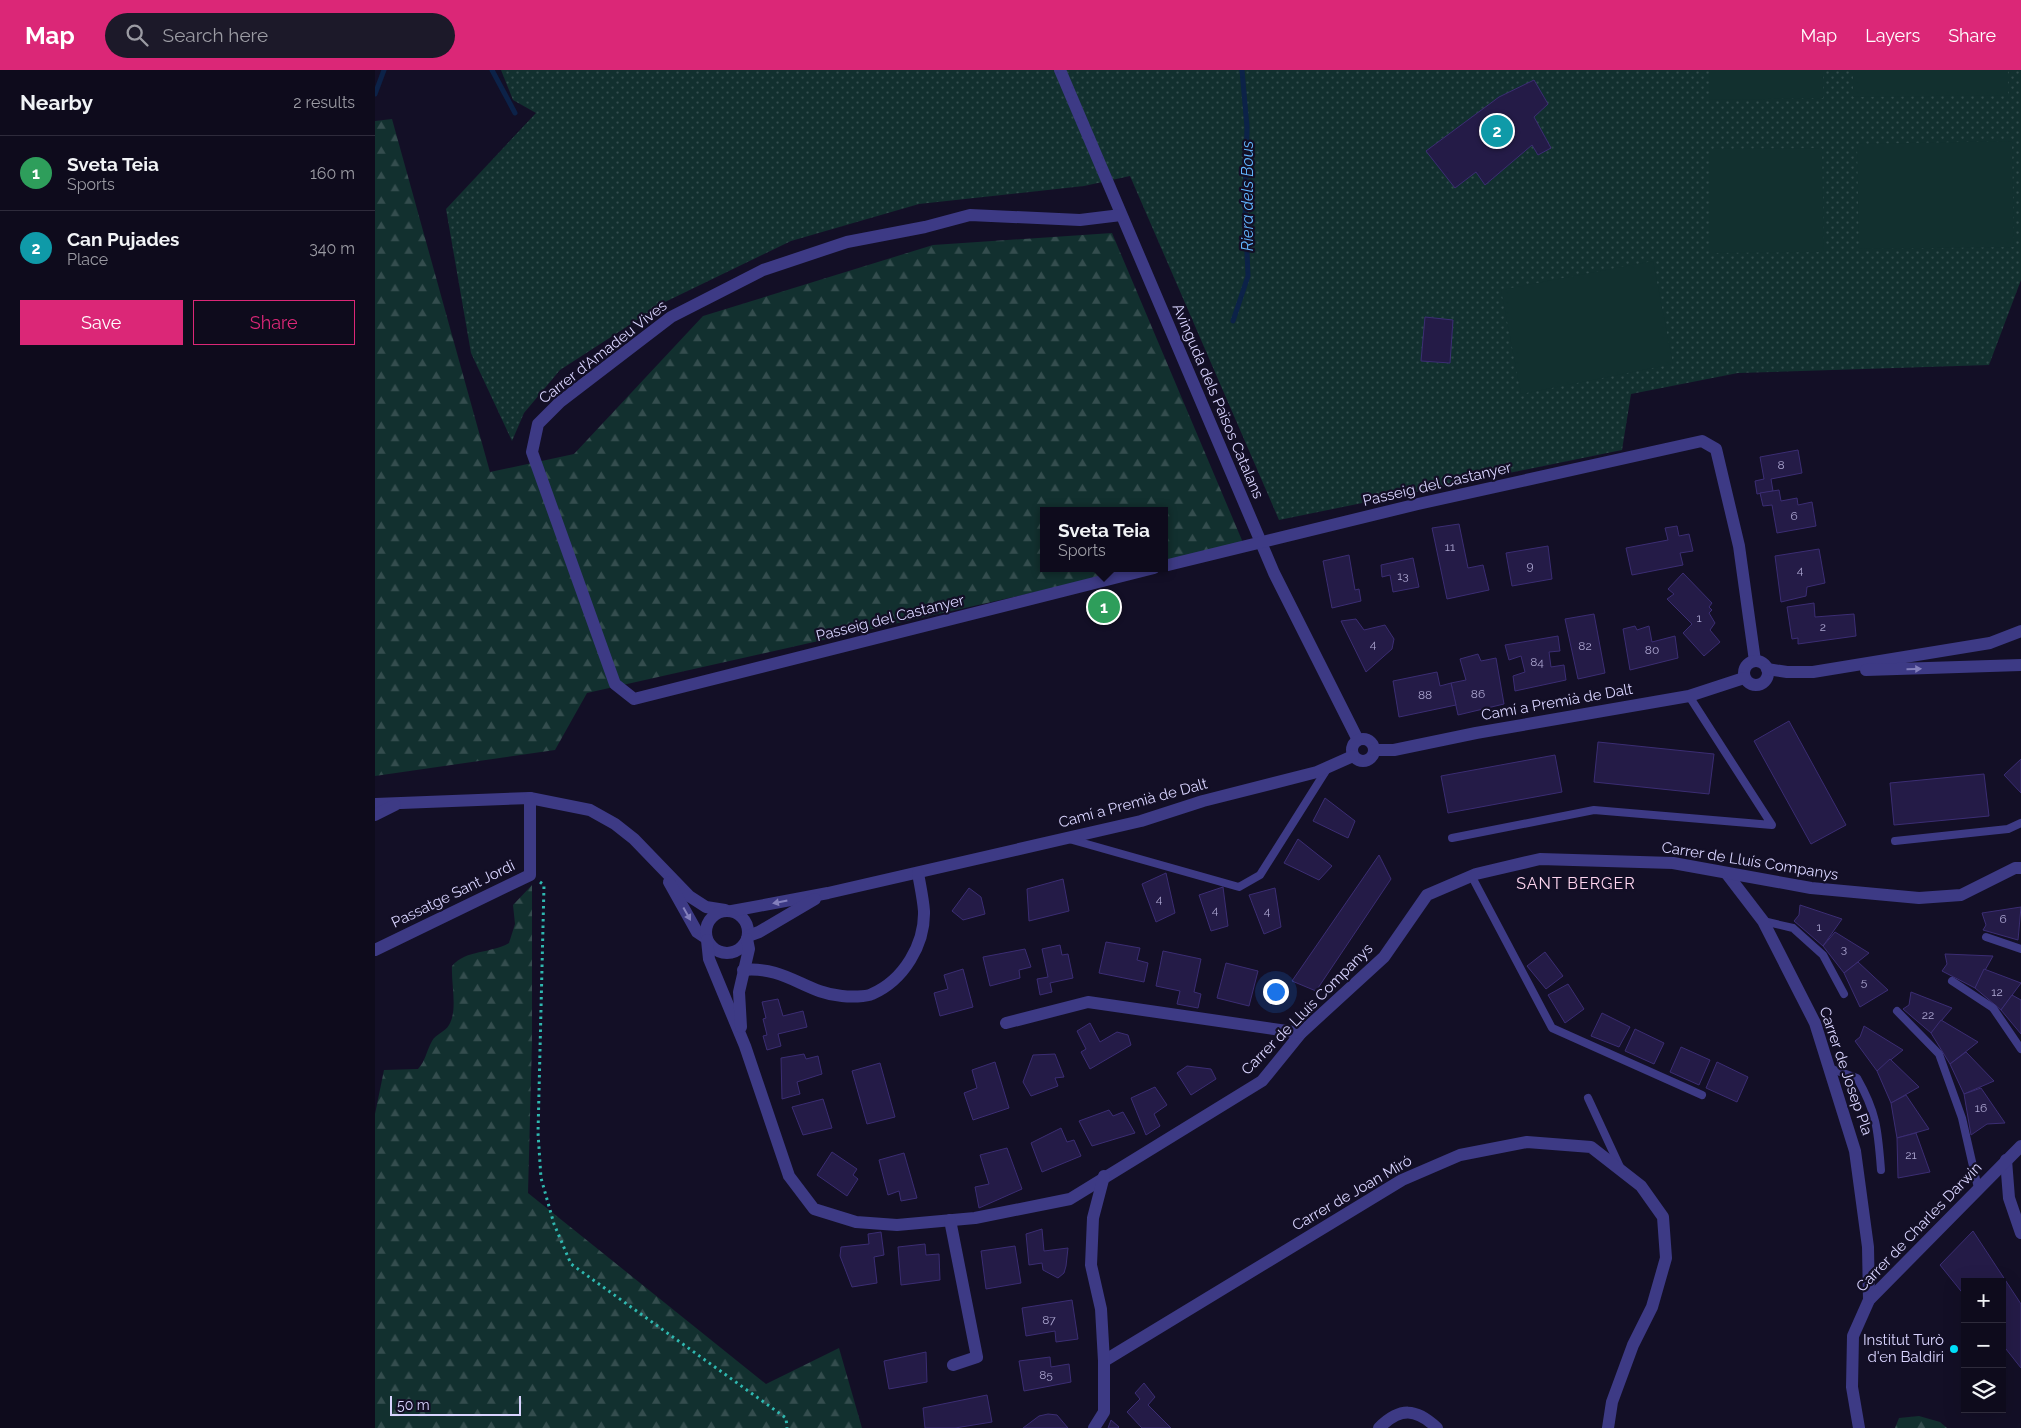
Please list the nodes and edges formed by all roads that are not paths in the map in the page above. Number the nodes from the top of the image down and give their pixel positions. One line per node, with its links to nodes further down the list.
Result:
1 (1060, 70): 2 (street, Avinguda dels Països Catalans)
2 (1121, 215): 3 (street, Avinguda dels Països Catalans); 13 (street, Carrer d'Amadeu Vives)
3 (1260, 541): 4 (street, Passeig del Castanyer); 7 (street, Passeig del Castanyer); 14 (street, Avinguda dels Països Catalans)
4 (1168, 565)
5 (1138, 572): 13 (street, Passeig del Castanyer)
6 (2021, 631): 10 (street)
7 (1755, 661): 9 (street); 11 (street)
8 (2021, 665): 10 (street, one-way to 8)
9 (1767, 669): 10 (street); 11 (street)
10 (1813, 672)
11 (1744, 678): 12 (street, Camí a Premià de Dalt)
12 (1689, 696): 15 (street, Camí a Premià de Dalt); 24 (lane)
13 (634, 699)
14 (1358, 740): 15 (street); 16 (street)
15 (1374, 750): 16 (street)
16 (1353, 756): 17 (street, Camí a Premià de Dalt)
17 (1328, 767): 23 (street, Camí a Premià de Dalt); 23 (lane)
18 (530, 798): 19 (street, Camí a Premià de Dalt); 26 (street, Camí a Premià de Dalt); 38 (street, Passatge Sant Jordi)
19 (399, 803): 20 (street, Camí a Premià de Dalt); 21 (street)
20 (375, 804)
21 (375, 816)
22 (2021, 824): 25 (lane)
23 (1066, 838): 28 (street, Camí a Premià de Dalt)
24 (1452, 838)
25 (1895, 841)
26 (660, 867): 32 (street, Camí a Premià de Dalt); 36 (street, Camí a Premià de Dalt, one-way to 36)
27 (2021, 868): 29 (street, Carrer de Lluís Companys)
28 (918, 873): 31 (street, Camí a Premià de Dalt); 39 (street)
29 (1727, 874): 30 (street, Carrer de Lluís Companys); 33 (street, Carrer de Josep Pla)
30 (1471, 875): 44 (street, Carrer de Lluís Companys); 48 (lane)
31 (828, 893): 32 (street, Camí a Premià de Dalt, one-way to 32); 35 (street, Camí a Premià de Dalt)
32 (728, 911): 35 (street); 36 (street)
33 (1763, 921): 41 (lane); 47 (street, Carrer de Josep Pla)
34 (1985, 937): 37 (lane)
35 (747, 938): 36 (street); 39 (street)
36 (707, 939): 45 (street)
37 (2021, 949)
38 (375, 950)
39 (743, 970): 45 (street)
40 (1952, 981): 46 (lane)
41 (1844, 994)
42 (1897, 1010): 55 (lane)
43 (1006, 1023): 44 (street)
44 (1301, 1033): 54 (street, Carrer de Lluís Companys)
45 (745, 1046): 56 (street, Carrer de Lluís Companys)
46 (2021, 1048)
47 (1829, 1068): 52 (lane); 58 (street, Carrer de Josep Pla)
48 (1702, 1094)
49 (1588, 1098): 53 (lane)
50 (2021, 1146): 51 (street, Carrer de Charles Darwin)
51 (2006, 1160): 55 (street, Carrer de Charles Darwin); 57 (street)
52 (1881, 1170)
53 (1622, 1171): 59 (street, Carrer de Joan Miró); 64 (street, Carrer de Joan Miró)
54 (1104, 1176): 56 (street, Carrer de Lluís Companys); 59 (street)
55 (1978, 1188): 58 (street, Carrer de Charles Darwin)
56 (950, 1220): 60 (street)
57 (2021, 1234)
58 (1869, 1300): 65 (street, Carrer de Charles Darwin)
59 (1104, 1361): 61 (street)
60 (953, 1365)
61 (1094, 1428)
62 (1379, 1428): 63 (street)
63 (1437, 1428)
64 (1608, 1428)
65 (1859, 1428)

